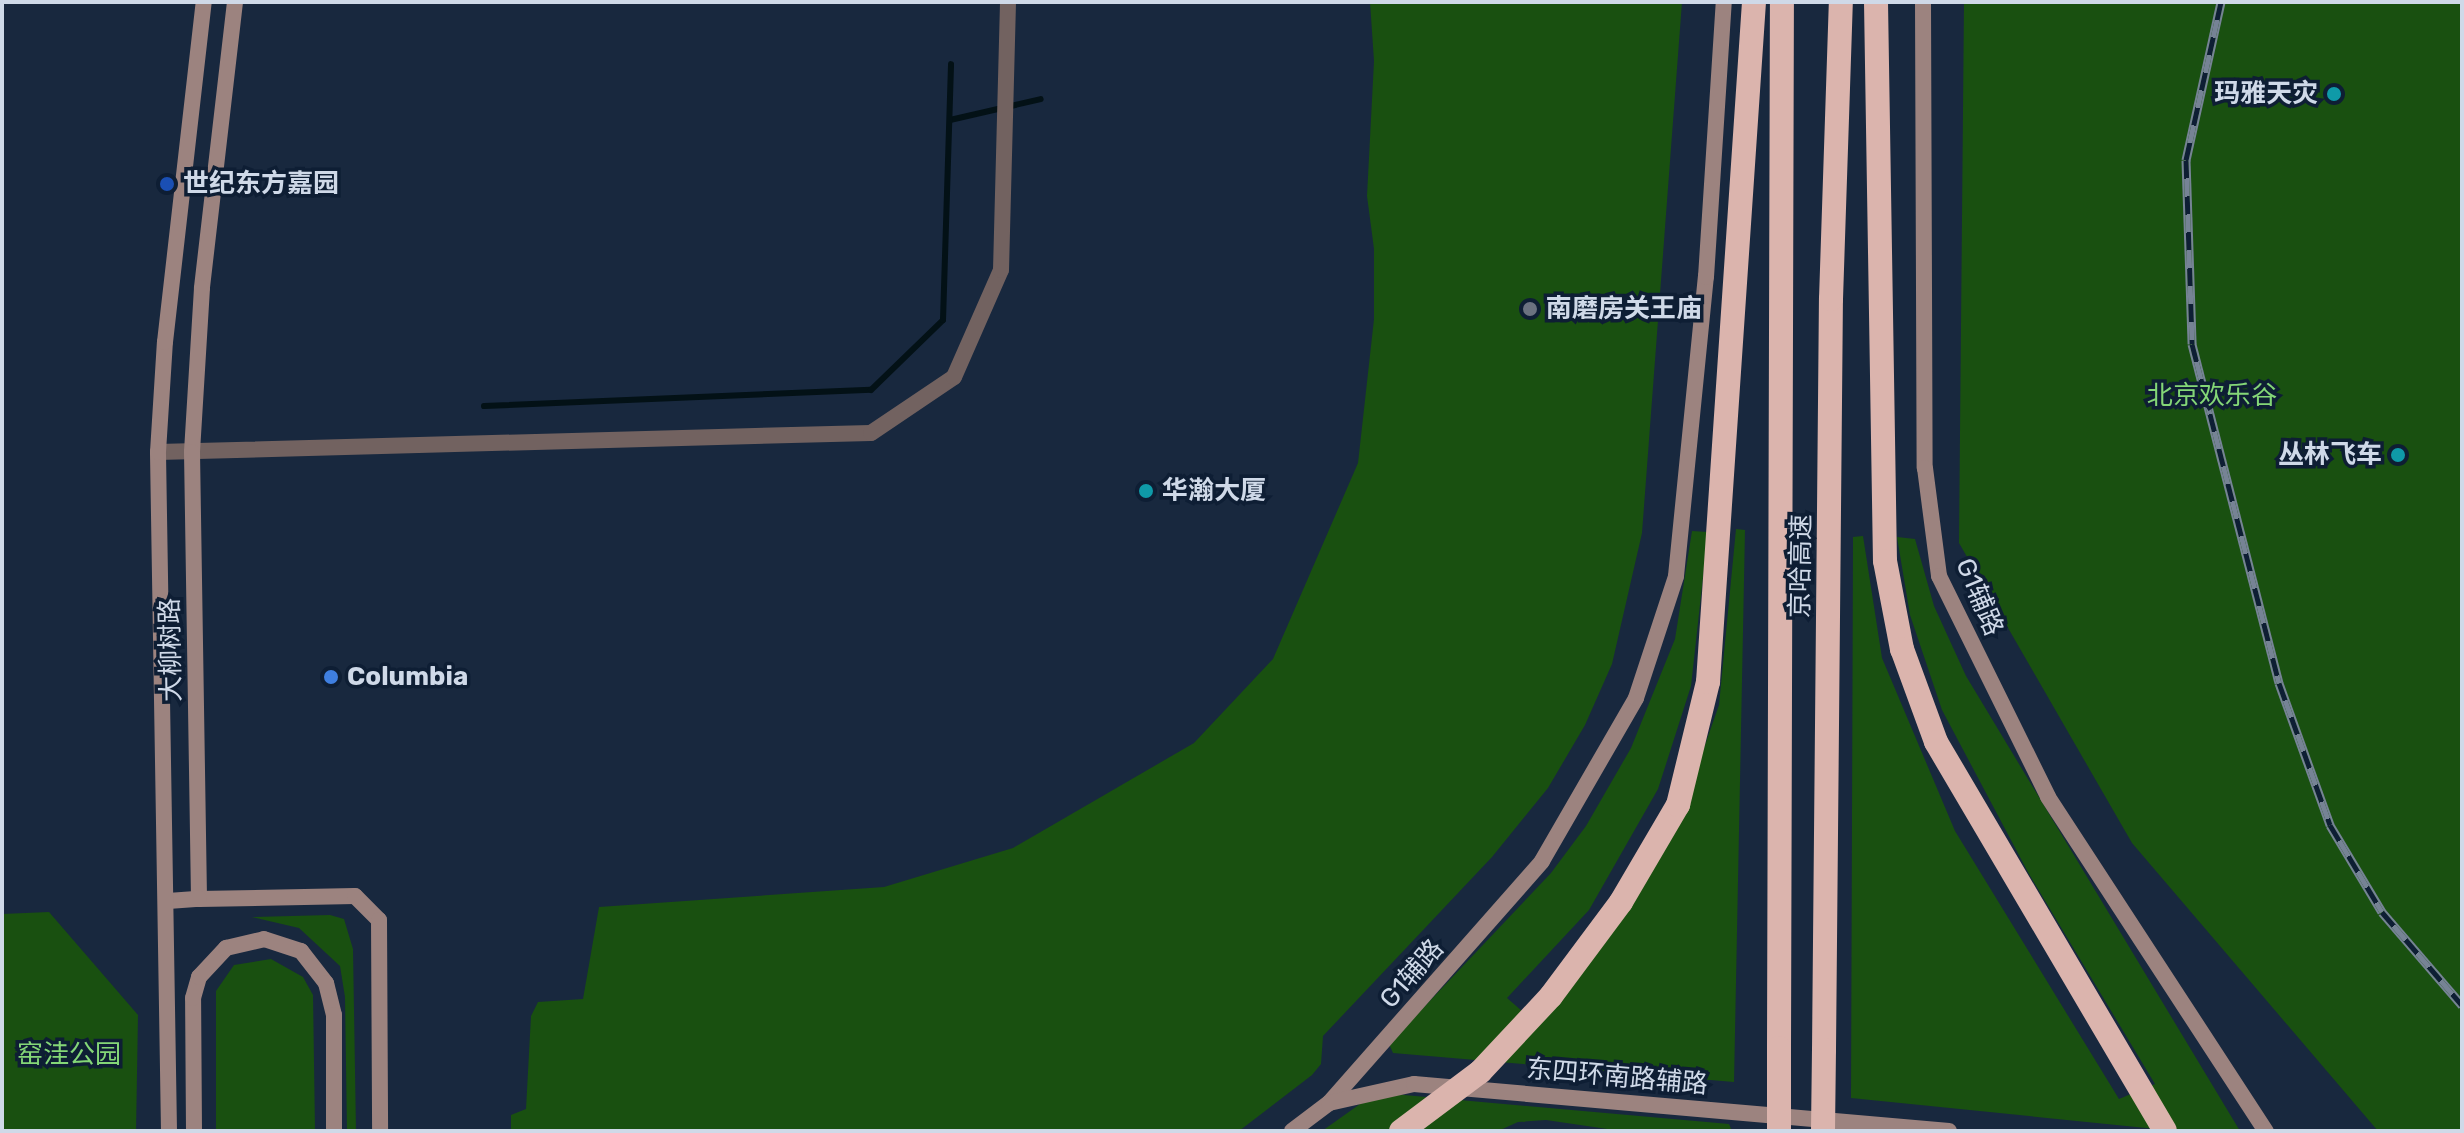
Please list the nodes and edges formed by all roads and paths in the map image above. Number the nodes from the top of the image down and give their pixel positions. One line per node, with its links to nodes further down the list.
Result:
1 (204, 2): 10 (street, 大柳树路)
2 (235, 2): 11 (street, 大柳树路)
3 (1008, 2): 11 (street)
4 (1724, 2): 15 (street, G1辅路)
5 (1754, 2): 14 (highway)
6 (1782, 2): 23 (highway, 京哈高速, bridge)
7 (1841, 2): 24 (highway, 京哈高速, bridge)
8 (1876, 2): 26 (highway)
9 (1923, 2): 27 (street, G1辅路)
10 (158, 452): 11 (street); 13 (street, 大柳树路)
11 (192, 452): 12 (street, 大柳树路)
12 (199, 899): 13 (street); 19 (street)
13 (168, 901): 16 (street, 大柳树路)
14 (1480, 1072): 21 (highway, bridge); 22 (highway, bridge)
15 (1329, 1103): 20 (street, 东四环南路辅路); 25 (street, 东四环南路辅路)
16 (169, 1131)
17 (194, 1131): 18 (street)
18 (334, 1131)
19 (380, 1131)
20 (1292, 1131)
21 (1401, 1131)
22 (1427, 1131)
23 (1779, 1131)
24 (1823, 1131)
25 (1949, 1131)
26 (2165, 1131)
27 (2266, 1131)

